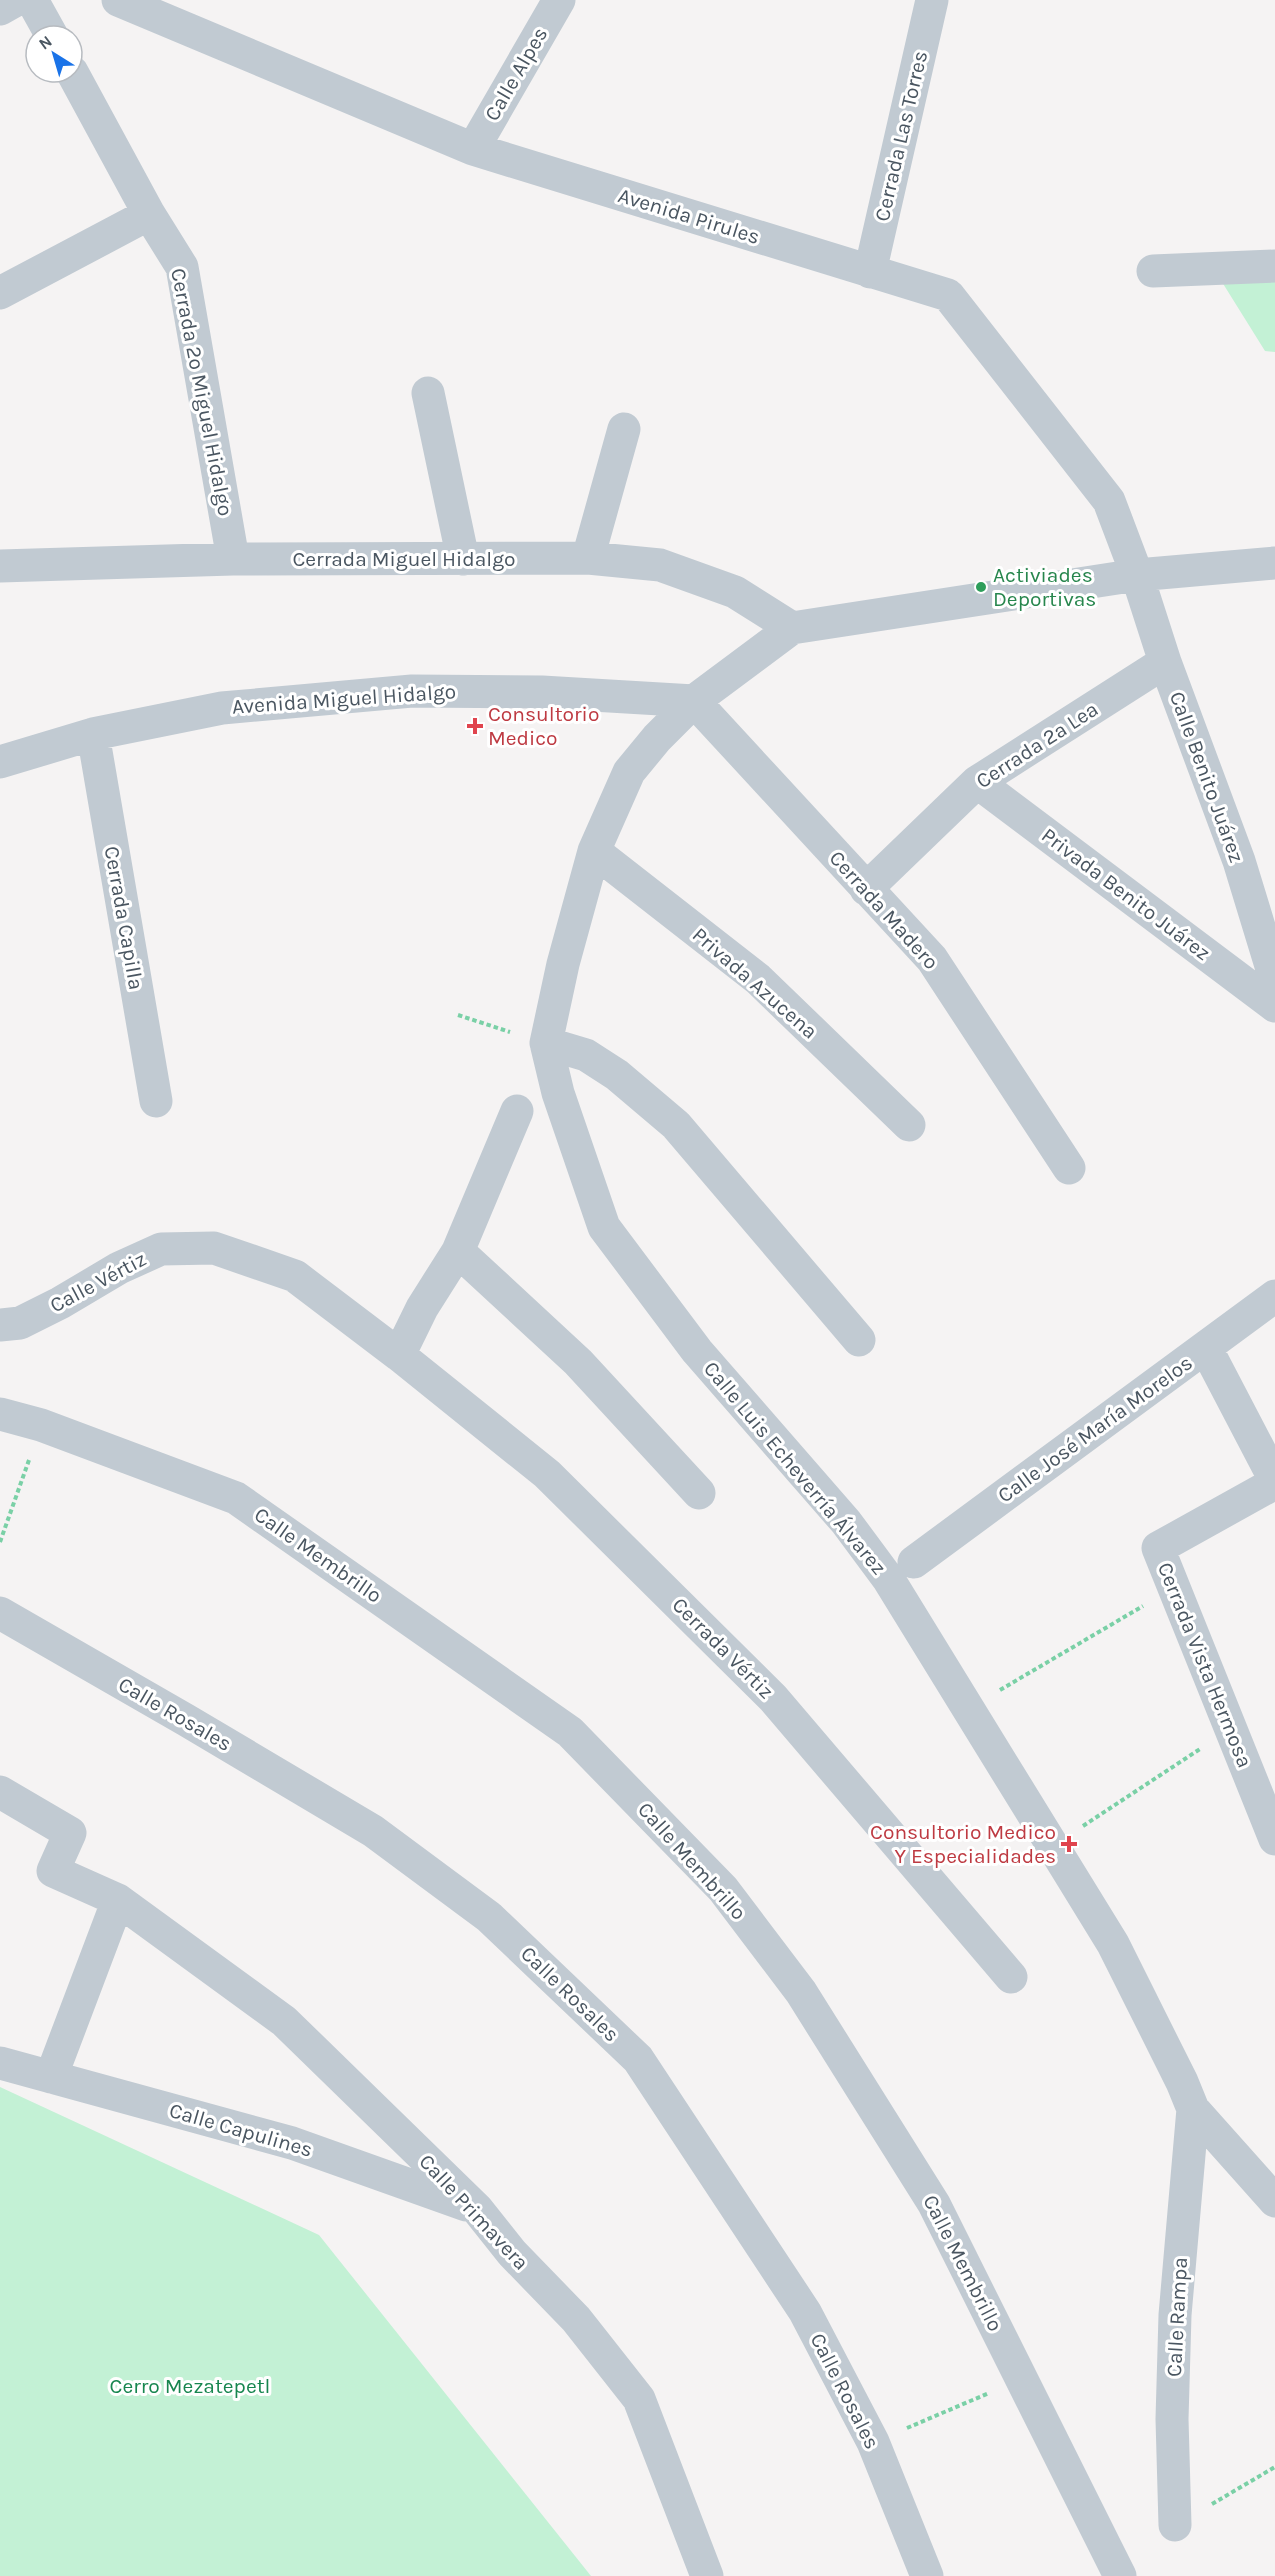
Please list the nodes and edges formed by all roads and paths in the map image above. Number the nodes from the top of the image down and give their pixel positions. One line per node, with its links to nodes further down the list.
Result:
1 (16, 0): 6 (street)
2 (32, 0): 7 (street)
3 (118, 0): 9 (street, Avenida Pirules)
4 (559, 0): 9 (street, Calle Alpes)
5 (932, 0): 13 (street, Cerrada Las Torres)
6 (0, 9)
7 (45, 24)
8 (79, 84): 10 (street, Cerrada 2º Miguel Hidalgo)
9 (473, 148): 13 (street, Avenida Pirules)
10 (149, 214): 14 (street); 18 (street, Cerrada 2º Miguel Hidalgo)
11 (1275, 266): 12 (street)
12 (1153, 271)
13 (870, 272): 22 (street, Avenida Pirules)
14 (0, 293)
15 (428, 393): 19 (street)
16 (624, 429): 17 (street)
17 (588, 558): 19 (street, Cerrada Miguel Hidalgo); 23 (street, Cerrada Miguel Hidalgo)
18 (233, 559): 19 (street, Cerrada Miguel Hidalgo); 21 (street, Cerrada Miguel Hidalgo)
19 (463, 559)
20 (1275, 563): 22 (street)
21 (0, 566)
22 (1137, 575): 23 (street); 24 (street, Calle Benito Juárez)
23 (792, 628): 25 (street, Calle Luis Echeverría Álvarez)
24 (1165, 662): 28 (street, Cerrada 2ª Lea); 31 (street, Calle Benito Juárez)
25 (694, 701): 26 (street, Avenida Miguel Hidalgo); 29 (street, Calle Luis Echeverría Álvarez); 30 (street, Cerrada Madero)
26 (93, 734): 27 (street, Avenida Miguel Hidalgo); 35 (street, Cerrada Capilla)
27 (0, 762)
28 (977, 782): 30 (street, Cerrada 2ª Lea); 32 (street, Privada Benito Juárez)
29 (594, 851): 34 (street, Calle Luis Echeverría Álvarez); 37 (street, Privada Azucena)
30 (866, 889): 38 (street, Cerrada Madero)
31 (1275, 979)
32 (1275, 1006)
33 (458, 1016): 34 (path)
34 (546, 1043): 42 (street); 53 (street, Calle Luis Echeverría Álvarez)
35 (156, 1101)
36 (517, 1111): 39 (street)
37 (909, 1125)
38 (1069, 1168)
39 (458, 1251): 44 (street); 48 (street)
40 (1275, 1296): 43 (street, Calle José María Morelos)
41 (10, 1324): 44 (street, Calle Vértiz)
42 (859, 1340)
43 (1206, 1348): 47 (street); 50 (street, Calle José María Morelos)
44 (399, 1355): 59 (street, Cerrada Vértiz)
45 (0, 1414): 46 (street, Calle Membrillo)
46 (41, 1425): 49 (path); 65 (street, Calle Membrillo)
47 (1275, 1482): 51 (street, Cerrada Vista Hermosa)
48 (699, 1493)
49 (0, 1542)
50 (914, 1562)
51 (1174, 1588): 53 (path); 54 (street, Cerrada Vista Hermosa)
52 (0, 1613): 66 (street, Calle Rosales)
53 (968, 1709): 57 (street, Calle Luis Echeverría Álvarez)
54 (1230, 1728): 56 (street, Cerrada Vista Hermosa); 57 (path)
55 (0, 1792): 58 (street, Calle Primavera)
56 (1275, 1839)
57 (1053, 1846): 62 (street, Calle Luis Echeverría Álvarez)
58 (118, 1900): 61 (street); 64 (street, Calle Primavera)
59 (1011, 1977)
60 (0, 2063): 61 (street, Calle Capulines)
61 (51, 2077): 64 (street, Calle Capulines)
62 (1193, 2109): 63 (street, Calle Luis Echeverría Álvarez); 67 (street, Calle Rampa)
63 (1275, 2201)
64 (477, 2208): 68 (street, Calle Primavera)
65 (1022, 2379): 66 (path); 70 (street, Calle Membrillo)
66 (873, 2442): 69 (street, Calle Rosales)
67 (1175, 2525)
68 (707, 2576)
69 (927, 2576)
70 (1120, 2576)

